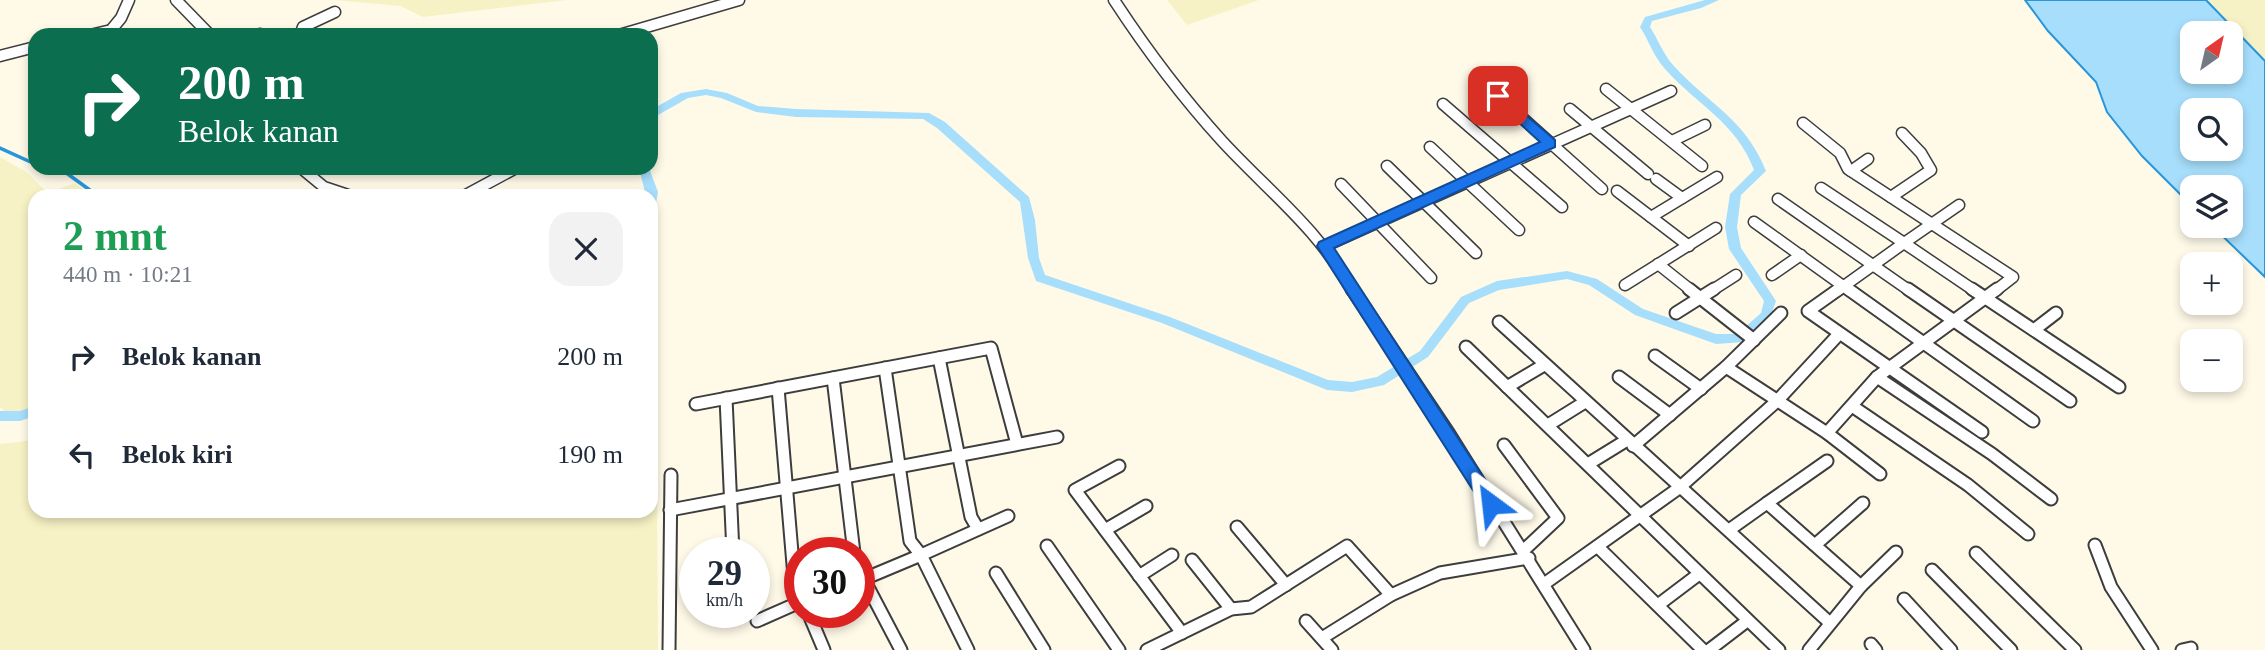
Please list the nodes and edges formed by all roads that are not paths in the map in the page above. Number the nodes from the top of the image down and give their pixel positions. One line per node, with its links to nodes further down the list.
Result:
1 (129, 0): 6 (street)
2 (176, 0): 7 (street)
3 (739, 0): 9 (street)
4 (1114, 0): 53 (street)
5 (335, 12): 8 (street)
6 (112, 28)
7 (203, 28)
8 (303, 28)
9 (643, 28)
10 (28, 49): 11 (street)
11 (0, 56)
12 (1606, 89): 17 (street)
13 (1671, 91): 17 (street)
14 (1498, 96): 23 (street)
15 (1443, 104): 26 (street)
16 (1570, 109): 20 (street)
17 (1630, 109): 20 (street); 22 (street)
18 (1803, 123): 29 (street)
19 (1705, 125): 22 (street)
20 (1591, 126): 23 (street); 41 (street)
21 (1902, 133): 40 (street)
22 (1672, 141): 28 (street)
23 (1550, 143): 26 (street); 38 (street)
24 (1430, 146): 33 (street)
25 (1868, 159): 29 (street)
26 (1510, 163): 33 (street); 45 (street)
27 (1387, 166): 43 (street)
28 (1702, 166)
29 (1851, 171): 40 (street)
30 (309, 175): 36 (street)
31 (505, 175): 37 (street)
32 (1717, 177): 41 (street)
33 (1467, 182): 43 (street); 51 (street)
34 (1341, 184): 48 (street)
35 (1821, 188): 52 (street)
36 (330, 189)
37 (482, 189)
38 (1602, 189)
39 (1617, 191): 46 (street)
40 (1891, 197): 49 (street)
41 (1682, 198): 46 (street)
42 (1778, 199): 58 (street)
43 (1423, 202): 48 (street); 55 (street)
44 (1959, 205): 49 (street)
45 (1562, 207)
46 (1651, 217): 54 (street)
47 (1754, 222): 56 (street)
48 (1378, 223): 53 (street); 61 (street)
49 (1932, 224): 52 (street); 65 (street)
50 (1716, 228): 54 (street)
51 (1519, 230)
52 (1904, 243): 58 (street); 65 (street)
53 (1325, 246): 135 (street)
54 (1689, 246): 57 (street)
55 (1476, 253)
56 (1801, 255): 60 (street); 63 (street)
57 (1658, 264): 62 (street); 64 (street)
58 (1873, 265): 63 (street); 69 (street)
59 (1736, 275): 64 (street)
60 (1772, 275)
61 (1431, 278)
62 (1625, 285)
63 (1844, 286): 73 (street); 74 (street)
64 (1700, 298): 66 (street); 72 (street)
65 (1985, 298): 69 (street); 71 (street)
66 (1676, 313)
67 (1782, 313): 72 (street)
68 (2056, 313): 71 (street)
69 (1954, 321): 74 (street); 90 (street)
70 (1499, 322): 78 (street)
71 (2034, 330): 85 (street)
72 (1752, 338): 79 (street)
73 (1835, 338): 81 (street); 89 (street)
74 (1924, 343): 81 (street); 95 (street)
75 (1466, 347): 84 (street)
76 (1655, 356): 87 (street)
77 (939, 358): 80 (street); 101 (street); 103 (street)
78 (1544, 365): 84 (street); 91 (street)
79 (1726, 367): 87 (street); 89 (street)
80 (885, 368): 83 (street); 107 (street)
81 (1884, 373): 93 (street); 97 (street); 114 (street)
82 (1619, 377): 94 (street)
83 (833, 378): 86 (street); 110 (street)
84 (1507, 387): 96 (street)
85 (2119, 387)
86 (778, 388): 88 (street); 111 (street)
87 (1700, 389): 94 (street)
88 (726, 398): 92 (street); 113 (street)
89 (1777, 401): 98 (street); 112 (street)
90 (2070, 401)
91 (1585, 402): 96 (street); 100 (street)
92 (696, 404)
93 (1852, 406): 98 (street); 125 (street)
94 (1670, 415): 100 (street)
95 (2033, 421)
96 (1548, 425): 105 (street)
97 (1982, 432)
98 (1827, 433): 108 (street)
99 (1057, 437): 101 (street)
100 (1630, 443): 105 (street); 112 (street)
101 (1017, 444): 103 (street)
102 (1504, 445): 135 (street)
103 (958, 455): 107 (street); 122 (street)
104 (1827, 460): 115 (street)
105 (1588, 464): 120 (street)
106 (1119, 466): 123 (street)
107 (899, 467): 110 (street); 136 (street)
108 (1880, 474)
109 (671, 475): 118 (street)
110 (844, 477): 111 (street); 128 (street)
111 (786, 488): 113 (street); 127 (street)
112 (1679, 488): 120 (street); 124 (street)
113 (731, 499): 118 (street); 126 (street)
114 (2051, 499)
115 (1768, 503): 124 (street); 129 (street)
116 (1863, 503): 129 (street)
117 (1146, 506): 123 (street)
118 (670, 510): 158 (street)
119 (1008, 516): 122 (street)
120 (1639, 518): 132 (street); 142 (street)
121 (1237, 527): 145 (street)
122 (978, 529): 136 (street)
123 (1105, 530): 143 (street)
124 (1729, 530): 154 (street)
125 (2028, 534)
126 (732, 537)
127 (790, 537)
128 (852, 537)
129 (1815, 545): 146 (street)
130 (2095, 545): 174 (street)
131 (1047, 546): 163 (street)
132 (1599, 548): 144 (street); 150 (street)
133 (1896, 552): 146 (street)
134 (1976, 553): 173 (street)
135 (1526, 554): 144 (street); 147 (street)
136 (921, 555): 140 (street); 161 (street)
137 (1172, 555): 143 (street)
138 (1192, 560): 151 (street)
139 (1932, 570): 172 (street)
140 (875, 572)
141 (996, 573): 162 (street)
142 (1699, 574): 150 (street); 153 (street)
143 (1139, 576): 156 (street)
144 (1544, 584): 166 (street)
145 (1286, 585): 147 (street); 151 (street)
146 (1861, 586): 154 (street)
147 (1391, 595): 157 (street)
148 (1904, 599): 171 (street)
149 (875, 603): 160 (street)
150 (1658, 606): 167 (street)
151 (1231, 609): 156 (street)
152 (1306, 621): 157 (street)
153 (1748, 621): 168 (street); 169 (street)
154 (1830, 623): 170 (street)
155 (815, 628): 159 (street)
156 (1182, 634): 164 (street)
157 (1322, 638): 165 (street)
158 (669, 650)
159 (824, 650)
160 (901, 650)
161 (968, 650)
162 (1044, 650)
163 (1119, 650)
164 (1147, 650)
165 (1332, 650)
166 (1584, 650)
167 (1703, 650)
168 (1709, 650)
169 (1779, 650)
170 (1809, 650)
171 (1951, 650)
172 (2011, 650)
173 (2074, 650)
174 (2152, 650)

